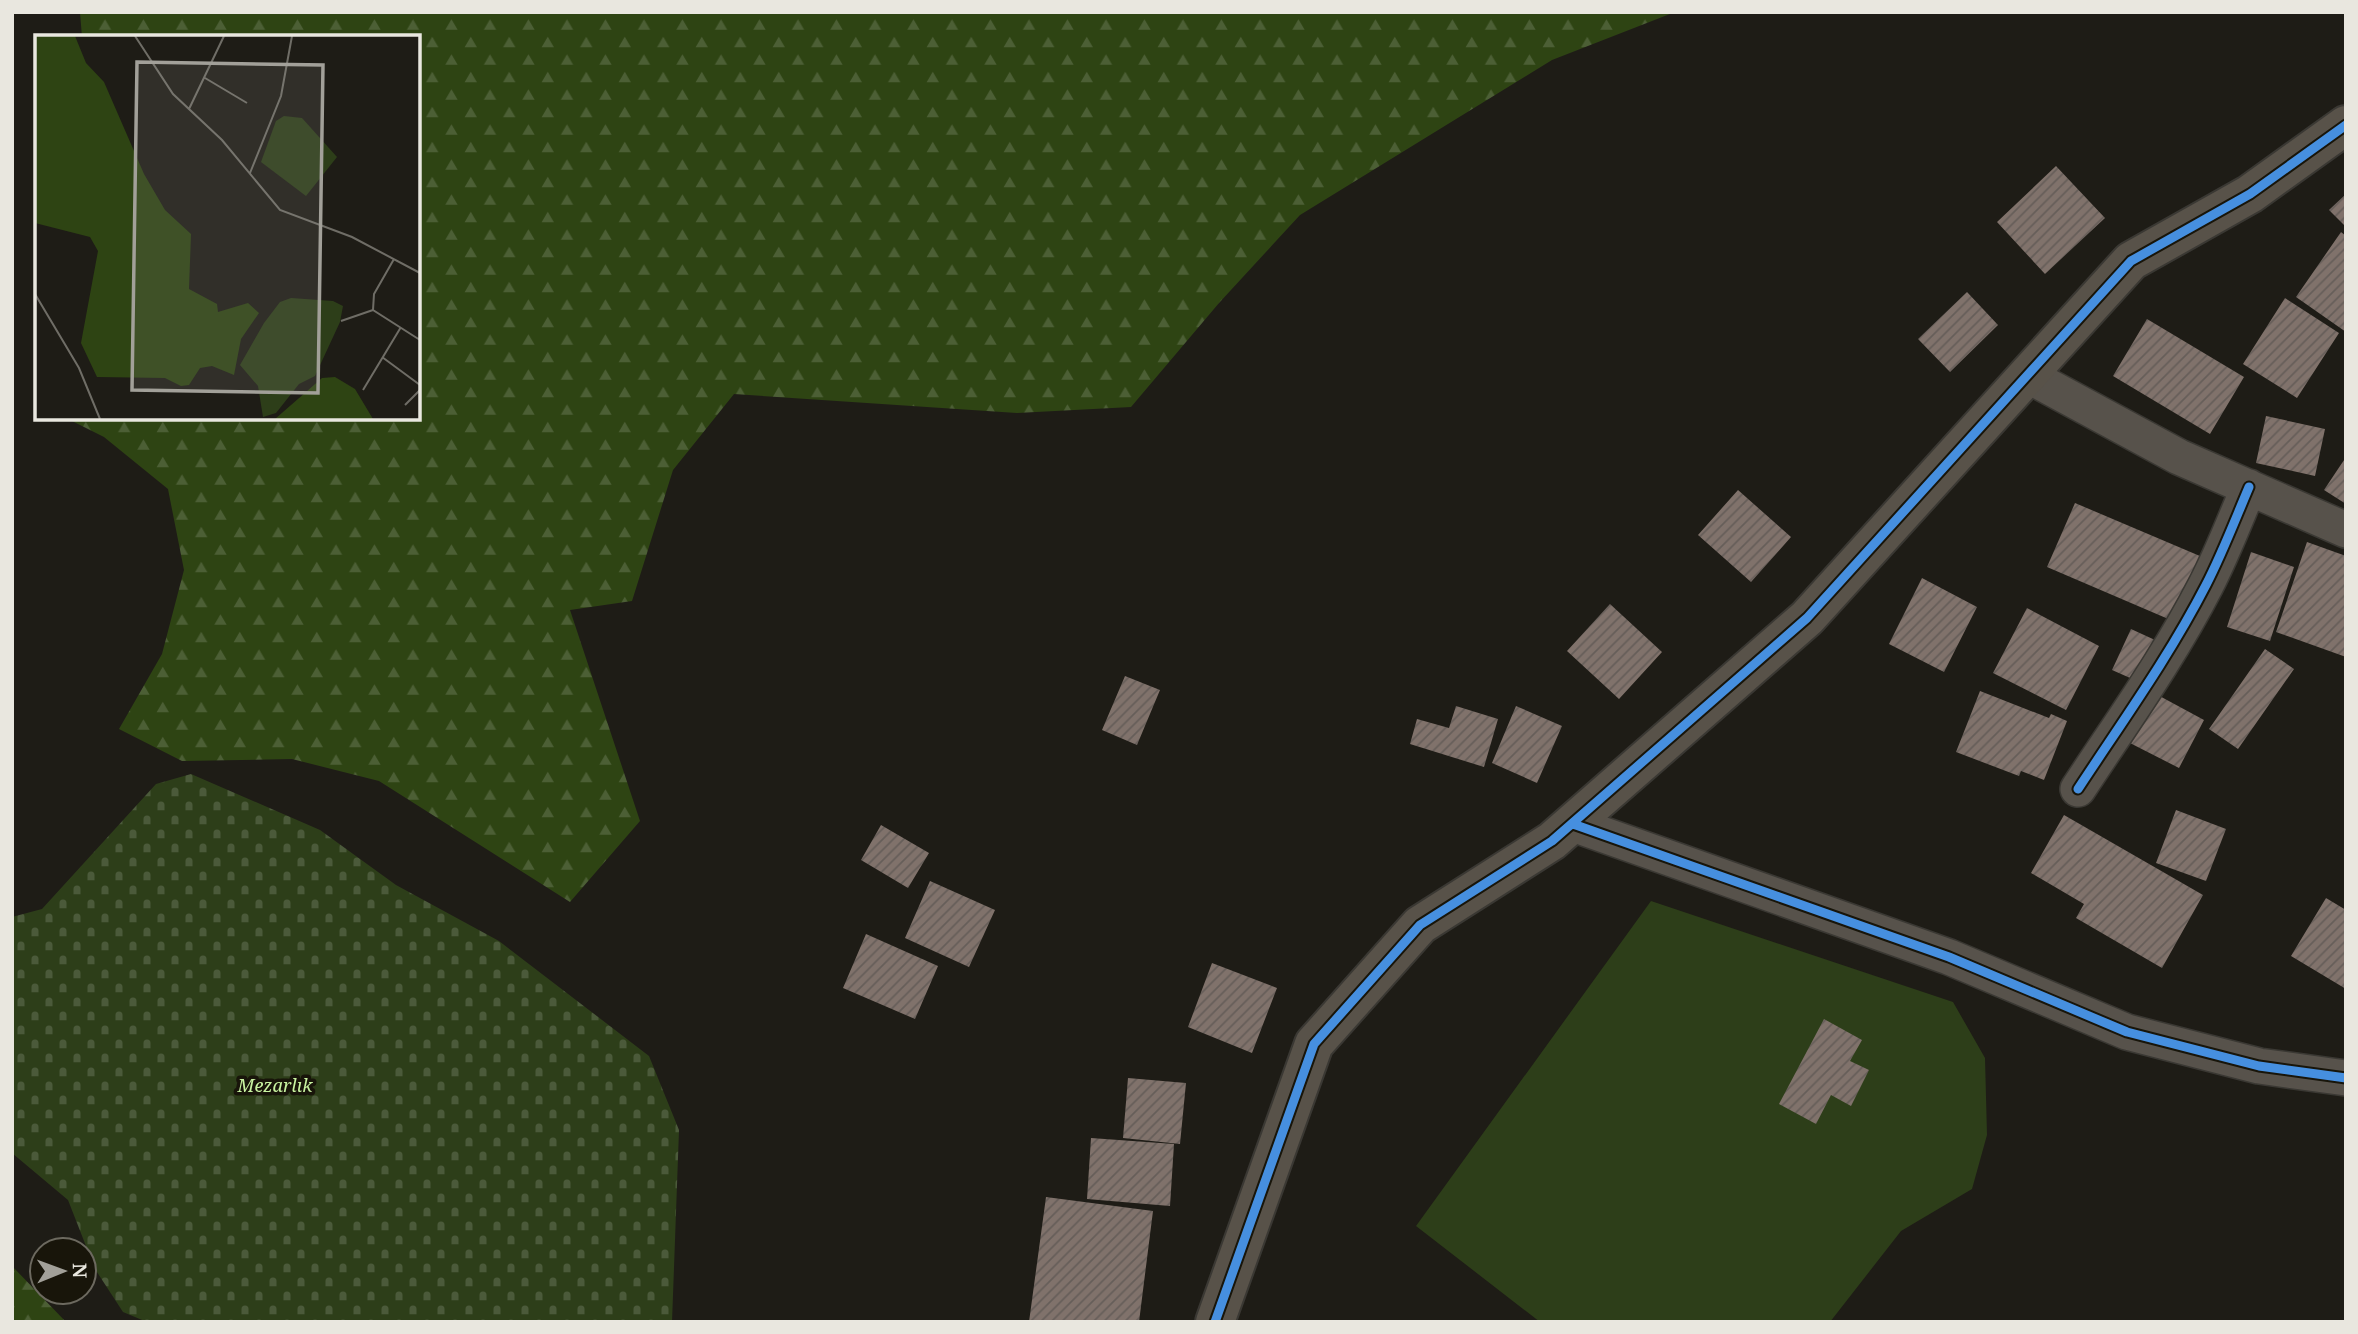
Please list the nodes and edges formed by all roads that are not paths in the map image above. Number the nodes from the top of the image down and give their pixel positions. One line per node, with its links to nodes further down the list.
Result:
1 (2346, 125): 2 (street)
2 (2027, 375): 3 (street); 6 (street)
3 (2249, 487): 4 (street); 5 (street)
4 (2346, 530)
5 (2078, 789)
6 (1573, 824): 7 (street); 8 (street)
7 (2346, 1078)
8 (1215, 1322)

